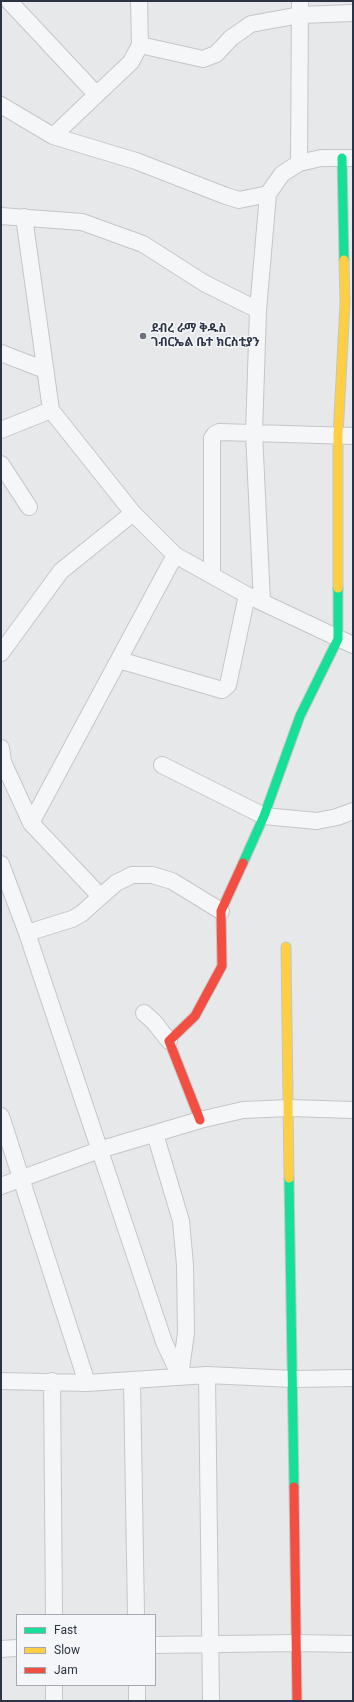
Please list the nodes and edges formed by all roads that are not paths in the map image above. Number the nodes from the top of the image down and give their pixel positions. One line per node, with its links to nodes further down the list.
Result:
1 (139, 1): 5 (street)
2 (7, 4): 6 (street)
3 (300, 8): 4 (street); 5 (street); 10 (street)
4 (353, 14)
5 (140, 45): 6 (street)
6 (96, 94): 8 (street)
7 (1, 105): 8 (street)
8 (53, 136): 11 (street)
9 (348, 158): 10 (street); 20 (street)
10 (299, 163): 11 (street)
11 (268, 194): 14 (street)
12 (1, 216): 13 (street)
13 (24, 217): 14 (street); 16 (street)
14 (258, 310): 19 (street)
15 (1, 353): 16 (street)
16 (45, 370): 17 (street)
17 (50, 410): 18 (street); 23 (street)
18 (1, 430)
19 (254, 434): 20 (street); 25 (street); 27 (street)
20 (346, 436): 28 (street)
21 (1, 464): 22 (street)
22 (29, 507)
23 (133, 513): 24 (street); 30 (street)
24 (175, 555): 25 (street); 31 (street)
25 (212, 574): 26 (street)
26 (247, 595): 27 (street); 31 (street)
27 (262, 602): 28 (street)
28 (338, 639): 29 (street); 35 (street)
29 (353, 646)
30 (1, 653)
31 (118, 660): 36 (street)
32 (1, 748): 36 (street)
33 (162, 765): 35 (street)
34 (353, 811): 35 (street)
35 (264, 816): 39 (street)
36 (31, 823): 38 (street)
37 (1, 864): 40 (street)
38 (100, 896): 39 (street); 40 (street)
39 (221, 911): 43 (street)
40 (27, 933): 49 (street)
41 (286, 947): 44 (street)
42 (144, 1014): 43 (street)
43 (169, 1041): 47 (street)
44 (289, 1108): 45 (street); 47 (street); 55 (street)
45 (353, 1110)
46 (1, 1116): 50 (street)
47 (200, 1120): 48 (street)
48 (155, 1134): 49 (street); 53 (street)
49 (98, 1150): 50 (street); 53 (street)
50 (21, 1179): 51 (street); 59 (street)
51 (1, 1186)
52 (207, 1375): 53 (street); 55 (street); 63 (street)
53 (180, 1376): 58 (street)
54 (353, 1378): 55 (street)
55 (294, 1379): 62 (street)
56 (1, 1381): 57 (street)
57 (52, 1381): 59 (street); 60 (street)
58 (132, 1381): 59 (street); 61 (street)
59 (88, 1382)
60 (54, 1614)
61 (136, 1614)
62 (296, 1643): 63 (street); 64 (street); 73 (street)
63 (210, 1644): 65 (street); 72 (street)
64 (353, 1644)
65 (156, 1645)
66 (16, 1648): 67 (street)
67 (1, 1649)
68 (54, 1686): 70 (street)
69 (137, 1686): 71 (street)
70 (54, 1701)
71 (137, 1701)
72 (211, 1701)
73 (297, 1701)

